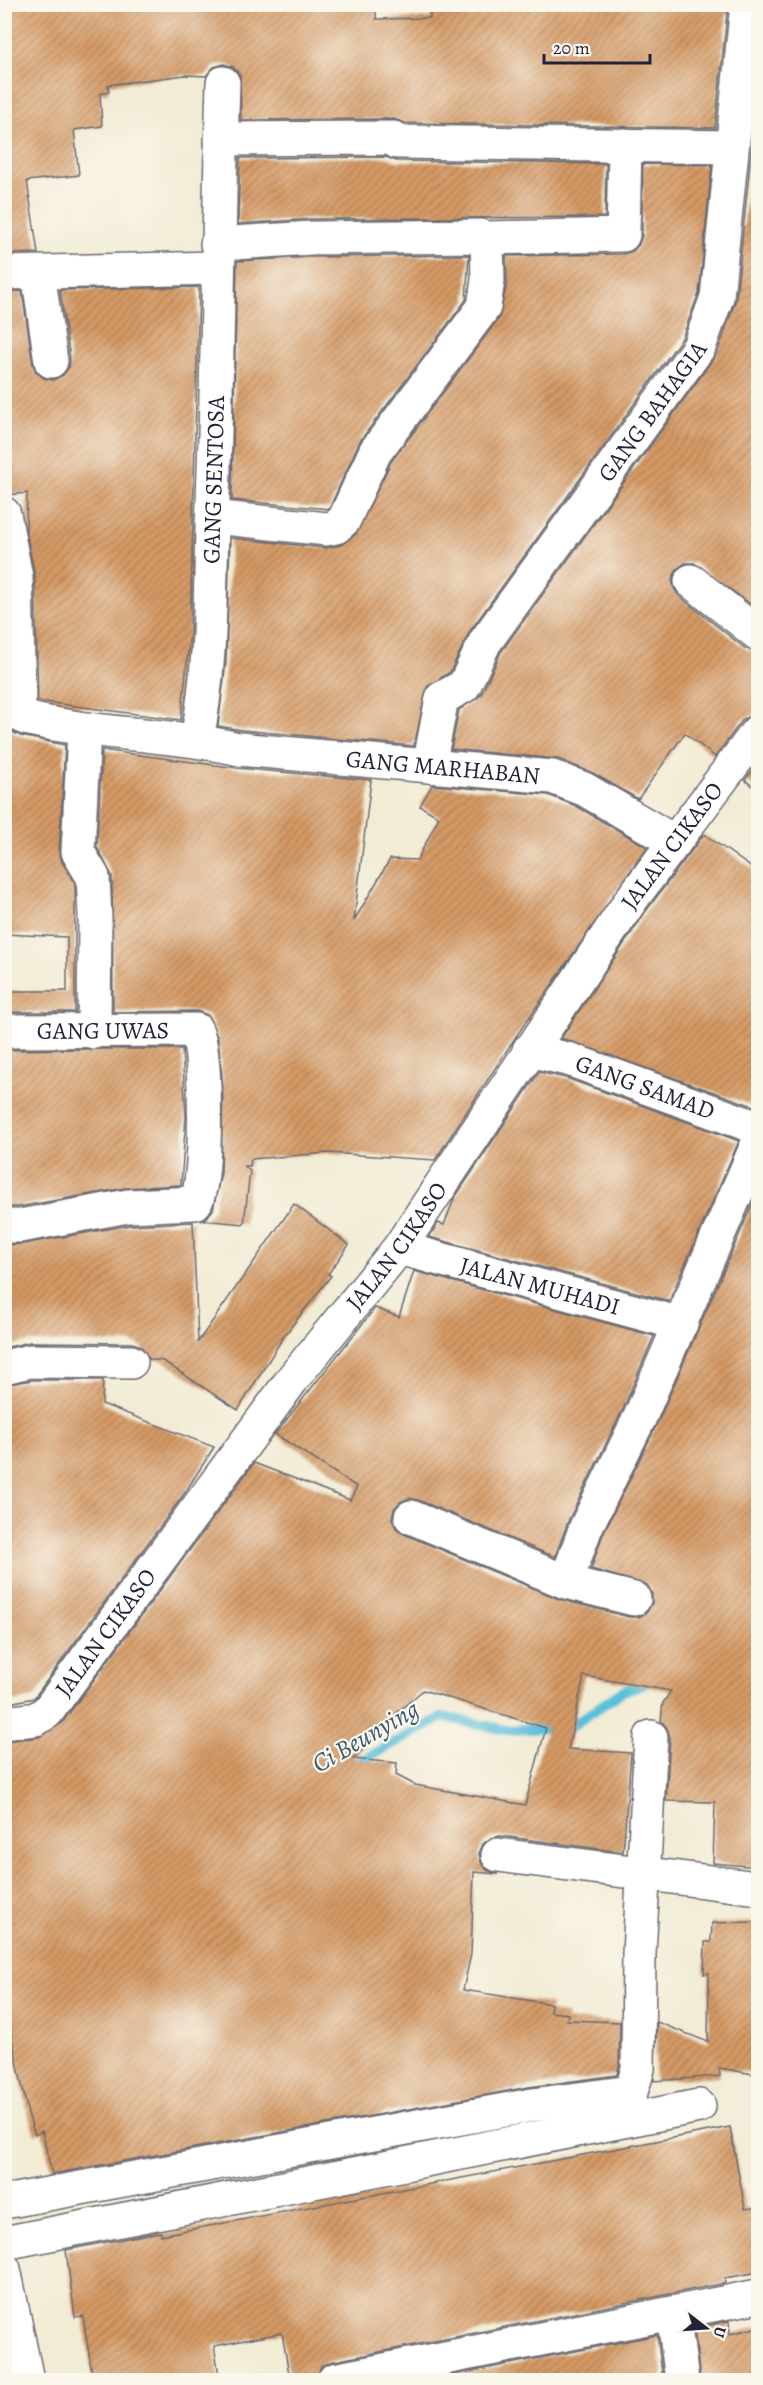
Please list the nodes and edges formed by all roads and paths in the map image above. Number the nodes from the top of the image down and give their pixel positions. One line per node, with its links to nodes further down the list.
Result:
1 (747, 4): 5 (street, GANG BAHAGIA)
2 (223, 83): 3 (street, GANG SENTOSA)
3 (221, 140): 4 (street); 7 (street, GANG SENTOSA)
4 (625, 145): 5 (street); 6 (street)
5 (732, 147): 18 (street, GANG BAHAGIA)
6 (485, 238): 7 (street); 12 (street)
7 (217, 256): 9 (street); 12 (street, GANG SENTOSA)
8 (4, 273): 9 (street)
9 (38, 273): 10 (street)
10 (51, 361)
11 (4, 514): 15 (street)
12 (213, 517): 17 (street, GANG SENTOSA)
13 (691, 581): 14 (street)
14 (759, 634)
15 (71, 728): 17 (street); 21 (street)
16 (759, 731): 19 (street, JALAN CIKASO)
17 (197, 739): 18 (street, GANG MARHABAN)
18 (429, 766): 19 (street, GANG MARHABAN)
19 (675, 842): 22 (street, JALAN CIKASO)
20 (4, 1031): 21 (street, GANG UWAS)
21 (94, 1032): 25 (street, GANG UWAS)
22 (529, 1050): 23 (street, GANG SAMAD); 26 (street, JALAN CIKASO)
23 (759, 1128)
24 (759, 1143): 27 (street)
25 (4, 1227)
26 (399, 1248): 27 (street, JALAN MUHADI); 33 (street, JALAN CIKASO)
27 (681, 1324): 31 (street)
28 (131, 1362): 29 (street)
29 (4, 1367)
30 (411, 1517): 31 (street)
31 (566, 1582): 32 (street)
32 (634, 1599)
33 (4, 1723)
34 (651, 1737): 36 (street)
35 (498, 1855): 36 (street)
36 (643, 1874): 37 (street); 39 (street)
37 (759, 1888)
38 (699, 2106): 40 (street)
39 (4, 2202)
40 (4, 2243)
41 (4, 2269): 45 (street)
42 (759, 2296): 43 (street)
43 (673, 2313): 44 (street); 47 (street)
44 (425, 2372): 46 (street)
45 (27, 2380)
46 (334, 2380)
47 (682, 2380)

